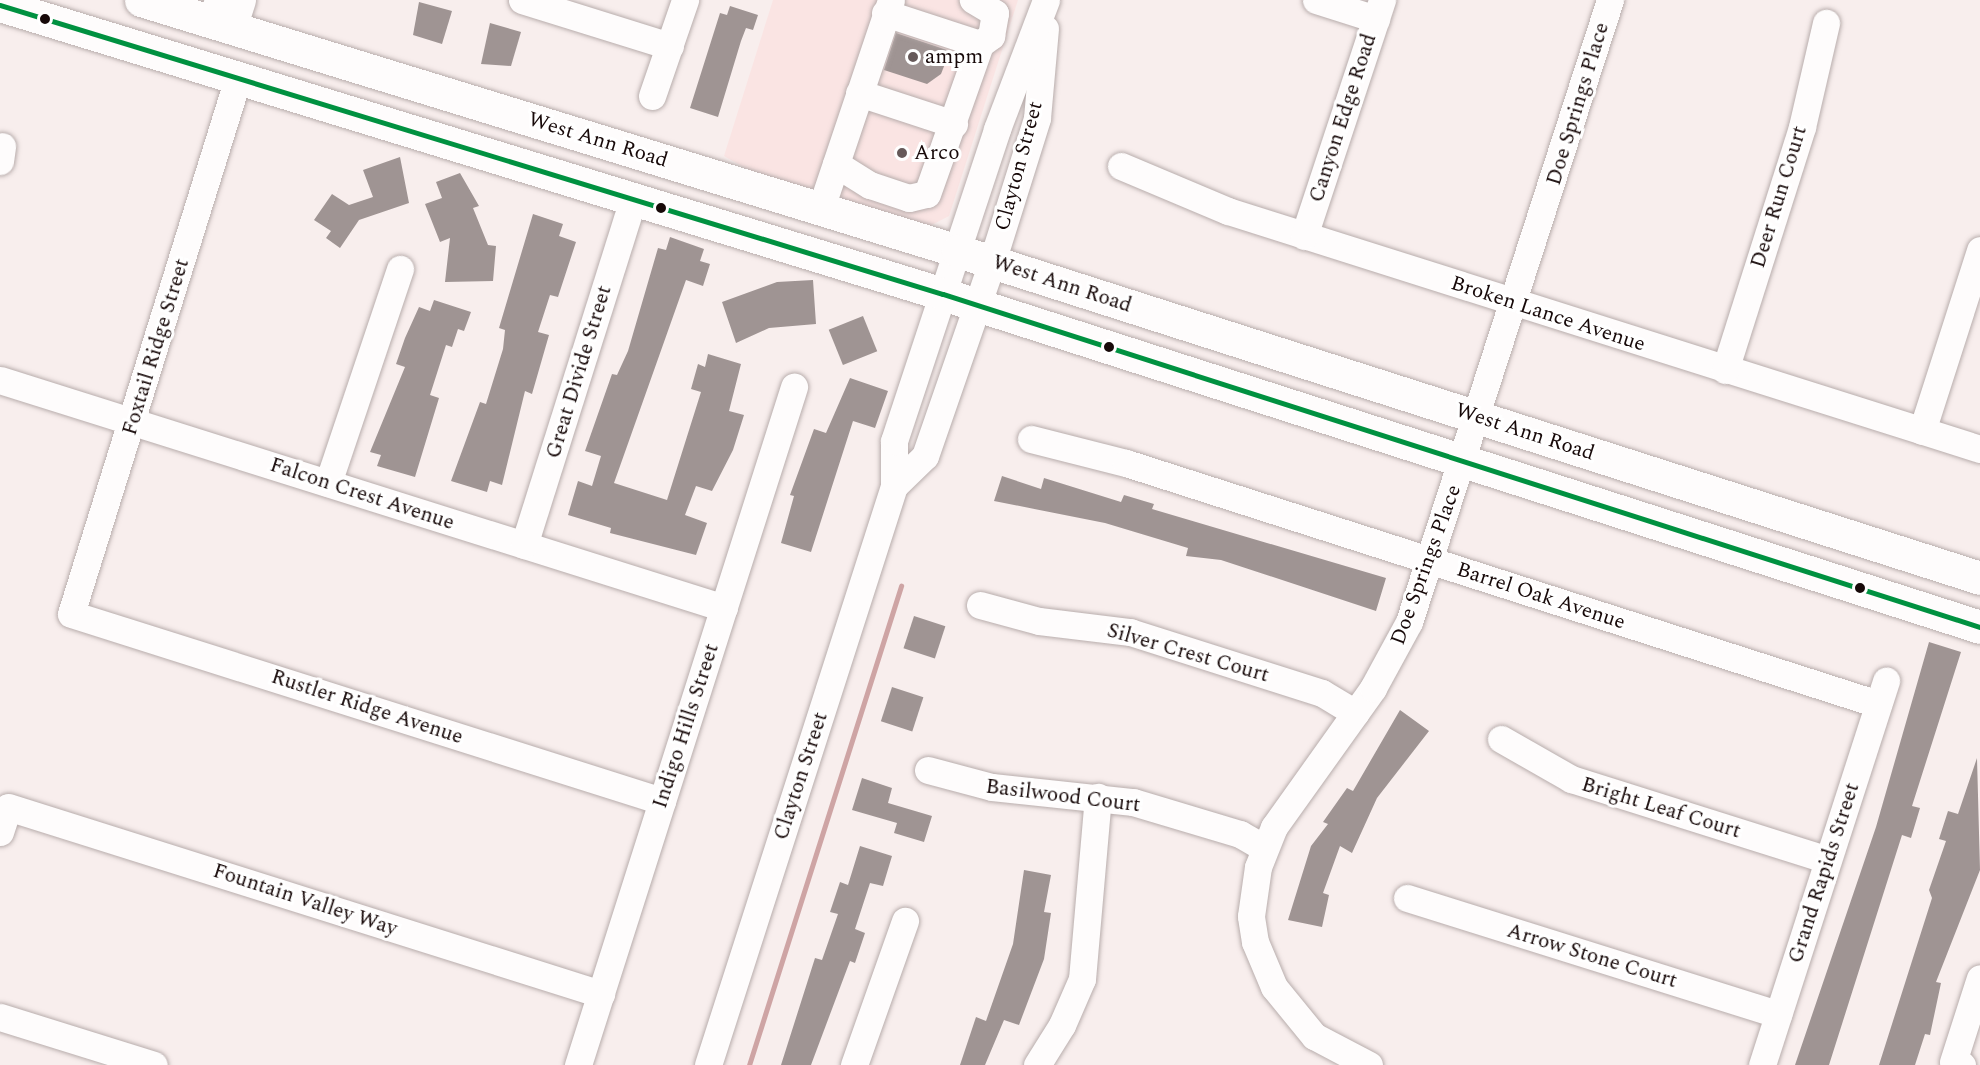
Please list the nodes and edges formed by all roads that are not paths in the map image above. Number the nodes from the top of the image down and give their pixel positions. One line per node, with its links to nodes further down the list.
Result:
1 (141, 0): 11 (main road, West Ann Road)
2 (522, 0): 15 (street)
3 (685, 0): 15 (street)
4 (973, 0): 14 (street)
5 (1047, 0): 21 (street, Clayton Street); 22 (street, Clayton Street)
6 (1316, 0): 10 (street)
7 (1610, 0): 34 (street, Doe Springs Place)
8 (0, 5): 12 (main road)
9 (888, 6): 14 (street); 17 (street)
10 (1379, 9): 28 (street, Canyon Edge Road)
11 (226, 12): 12 (main road); 20 (main road, West Ann Road)
12 (59, 23): 16 (main road)
13 (1826, 23): 36 (street, Deer Run Court)
14 (980, 44): 18 (street)
15 (670, 46): 19 (street)
16 (238, 78): 20 (main road); 26 (main road); 40 (street, Foxtail Ridge Street)
17 (859, 93): 23 (street); 24 (street)
18 (963, 95): 21 (street); 23 (street)
19 (652, 96)
20 (468, 100): 27 (main road, West Ann Road)
21 (1005, 108): 22 (street); 30 (street, Clayton Street)
22 (1037, 118): 31 (street, Clayton Street)
23 (954, 124): 24 (street)
24 (836, 164): 27 (street)
25 (1121, 166): 28 (street, Broken Lance Avenue)
26 (633, 200): 27 (main road); 33 (main road); 47 (street, Great Divide Street)
27 (821, 208): 30 (main road, West Ann Road)
28 (1304, 236): 34 (street, Broken Lance Avenue)
29 (1980, 250): 41 (street)
30 (958, 251): 31 (main road, West Ann Road); 33 (street, Clayton Street)
31 (992, 262): 35 (street, Clayton Street); 39 (main road, West Ann Road)
32 (400, 269): 45 (street)
33 (943, 294): 35 (main road); 46 (street, Clayton Street)
34 (1515, 304): 36 (street, Broken Lance Avenue); 39 (street, Doe Springs Place)
35 (975, 305): 44 (main road); 46 (street, Clayton Street)
36 (1725, 370): 41 (street, Broken Lance Avenue)
37 (0, 380): 40 (street, Falcon Crest Avenue)
38 (794, 387): 51 (street, Indigo Hills Street)
39 (1477, 416): 44 (street, Doe Springs Place); 49 (main road, West Ann Road)
40 (134, 422): 45 (street, Falcon Crest Avenue); 52 (street, Foxtail Ridge Street)
41 (1922, 431): 43 (street, Broken Lance Avenue)
42 (1031, 439): 48 (street, Barrel Oak Avenue)
43 (1980, 449)
44 (1462, 462): 48 (street, Doe Springs Place); 53 (main road)
45 (328, 483): 47 (street, Falcon Crest Avenue)
46 (894, 486): 72 (street, Clayton Street)
47 (525, 545): 51 (street, Falcon Crest Avenue)
48 (1431, 561): 54 (street, Barrel Oak Avenue); 55 (street, Doe Springs Place)
49 (1980, 578)
50 (980, 605): 55 (street, Silver Crest Court)
51 (724, 608): 59 (street, Indigo Hills Street)
52 (71, 614): 59 (street, Rustler Ridge Avenue)
53 (1980, 627)
54 (1882, 692): 62 (street, Grand Rapids Street)
55 (1355, 713): 61 (street, Doe Springs Place)
56 (1502, 739): 62 (street, Bright Leaf Court)
57 (928, 770): 58 (street, Basilwood Court)
58 (1098, 797): 61 (street, Basilwood Court); 74 (street)
59 (662, 801): 66 (street, Indigo Hills Street)
60 (0, 832): 66 (street, Fountain Valley Way)
61 (1264, 848): 75 (street, Doe Springs Place)
62 (1828, 860): 67 (street, Grand Rapids Street)
63 (1407, 898): 67 (street, Arrow Stone Court)
64 (905, 921): 73 (street)
65 (1980, 978): 70 (street)
66 (601, 994): 71 (street, Indigo Hills Street)
67 (1778, 1014): 76 (street, Grand Rapids Street)
68 (0, 1017): 69 (street)
69 (137, 1062)
70 (1958, 1064)
71 (578, 1065)
72 (708, 1065)
73 (854, 1065)
74 (1037, 1065)
75 (1369, 1065)
76 (1762, 1065)

